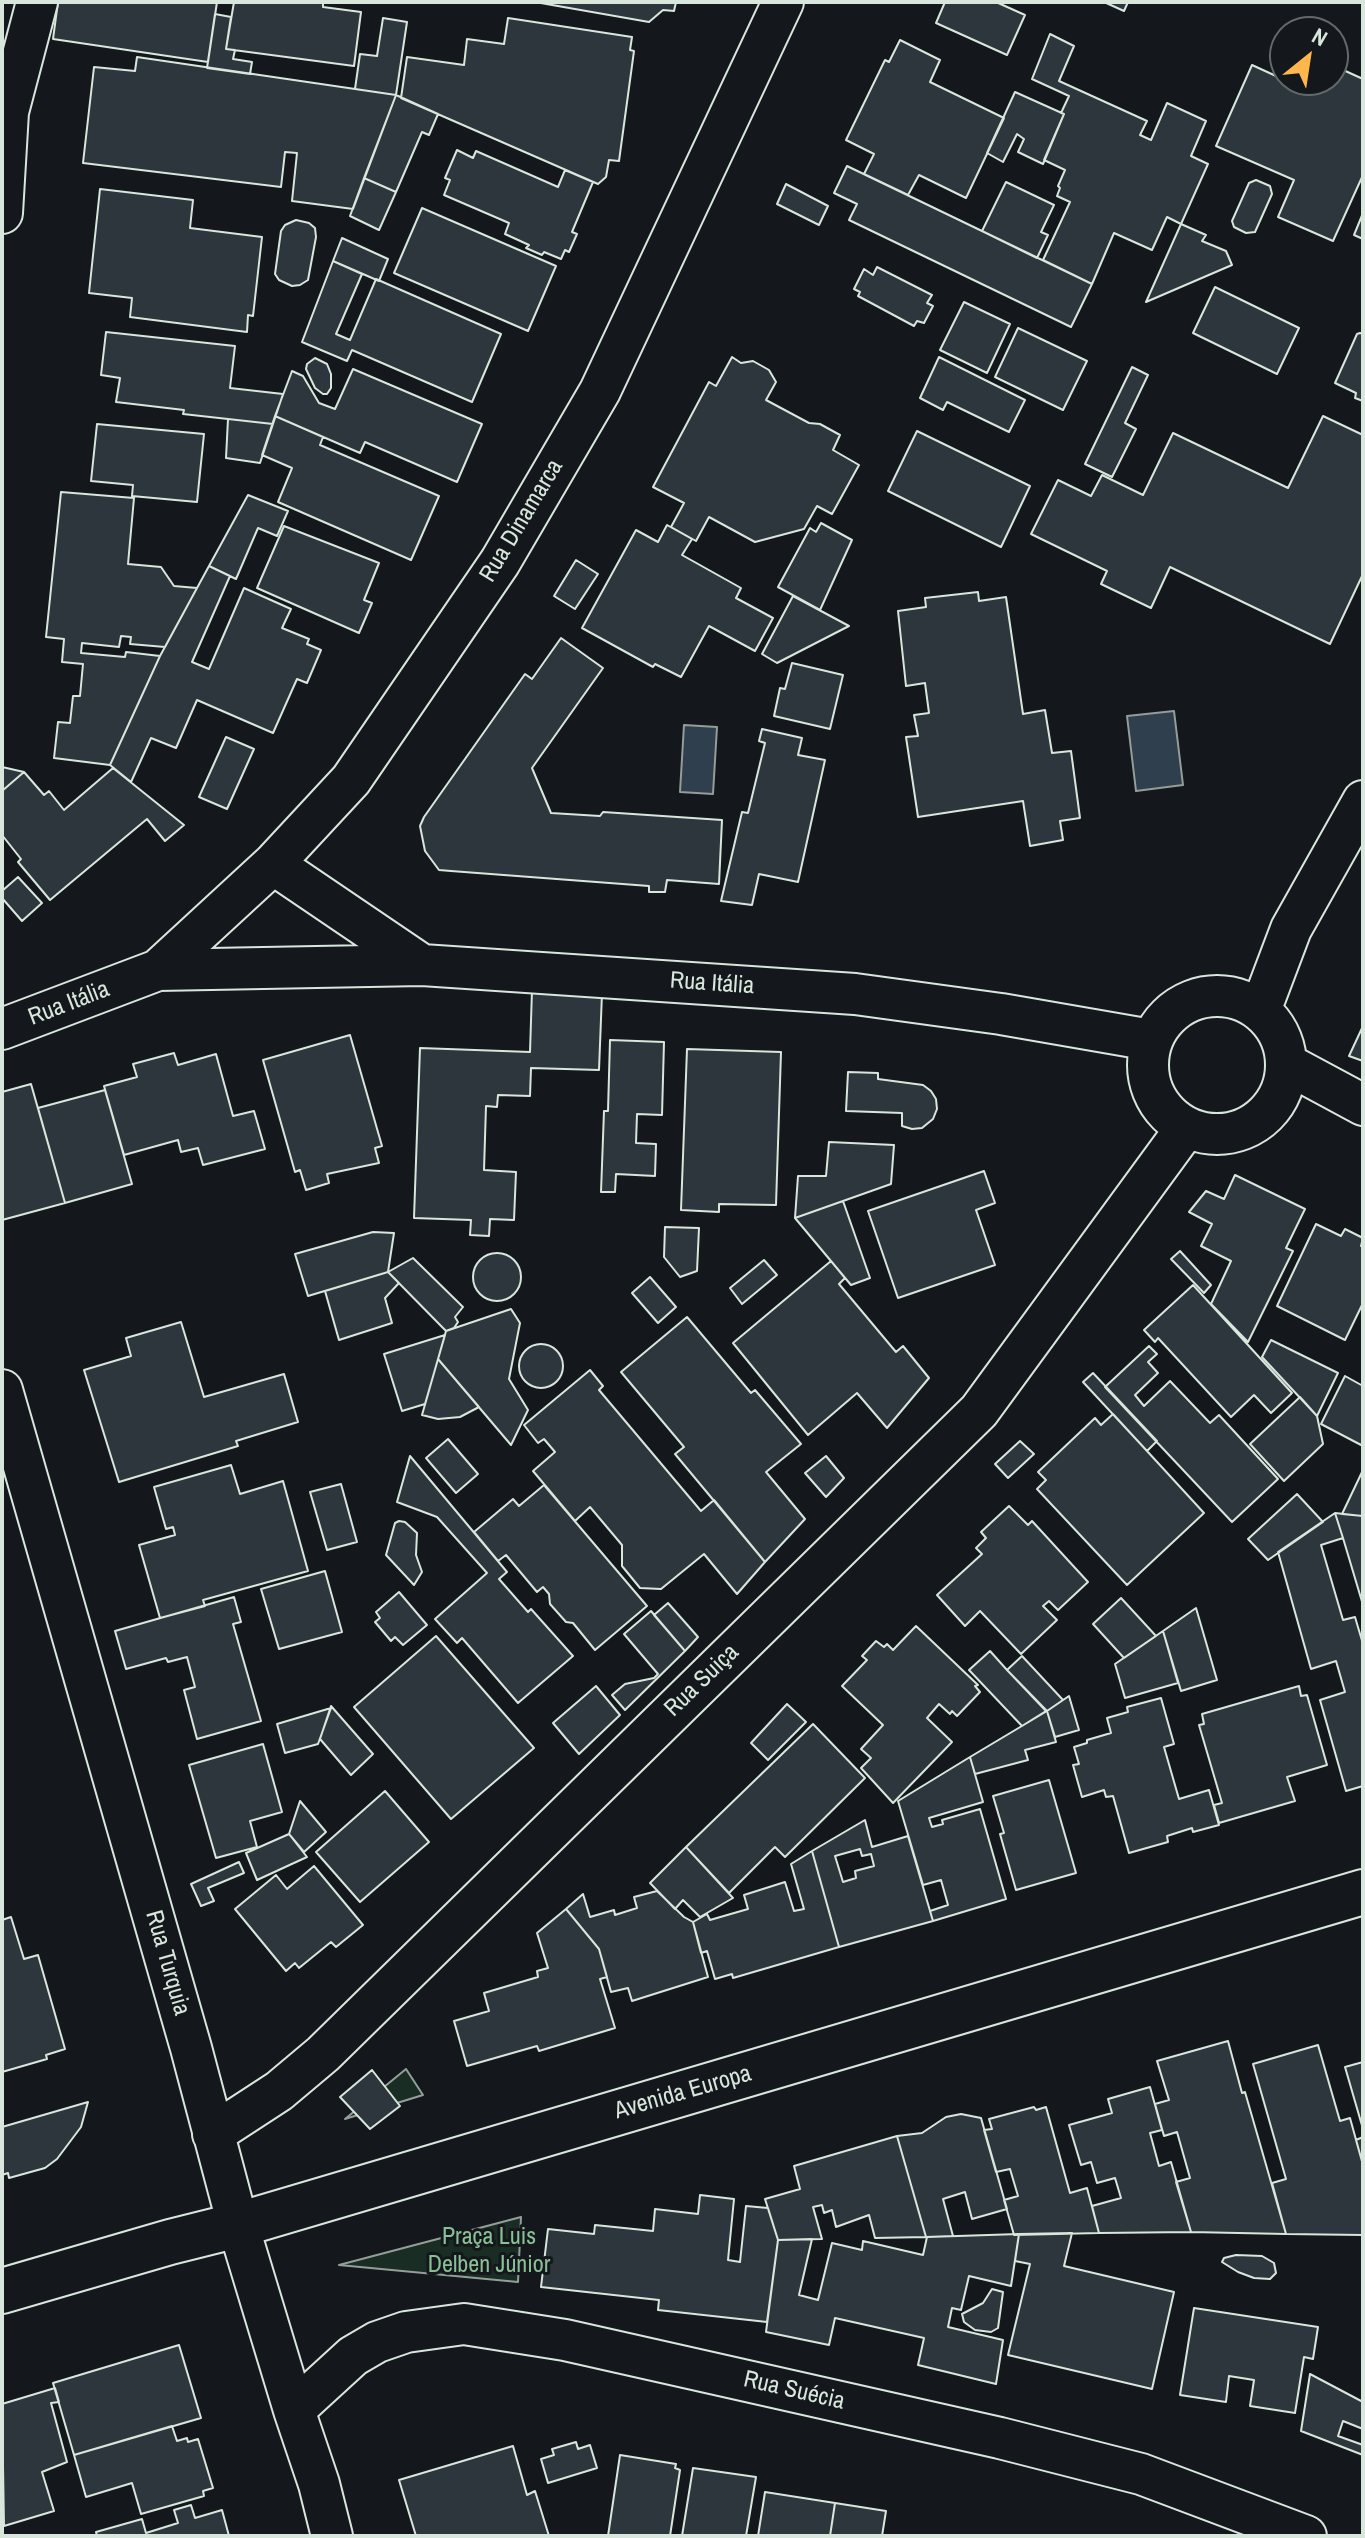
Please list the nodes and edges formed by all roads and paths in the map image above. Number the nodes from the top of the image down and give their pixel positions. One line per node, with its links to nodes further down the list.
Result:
1 (37, 2): 3 (street)
2 (783, 2): 5 (street, Rua Dinamarca)
3 (2, 213)
4 (1363, 801): 8 (street)
5 (273, 864): 6 (street); 7 (street, Rua Dinamarca)
6 (422, 965): 7 (street, Rua Itália); 10 (street, Rua Itália)
7 (158, 970): 9 (street, Rua Itália)
8 (1247, 1004): 10 (street); 11 (street)
9 (2, 1029)
10 (1149, 1053): 14 (street)
11 (1284, 1078): 12 (street); 13 (street); 14 (street)
12 (1363, 1105)
13 (1363, 1114)
14 (1176, 1120): 17 (street, Rua Suiça)
15 (2, 1390): 17 (street, Rua Turquia)
16 (1363, 1892): 18 (main road, Avenida Europa)
17 (213, 2134): 18 (street, Rua Turquia)
18 (238, 2225): 19 (main road, Avenida Europa); 20 (street, Rua Turquia)
19 (2, 2291)
20 (294, 2410): 21 (street, Rua Turquia); 22 (street, Rua Suécia)
21 (332, 2536)
22 (1306, 2536)

